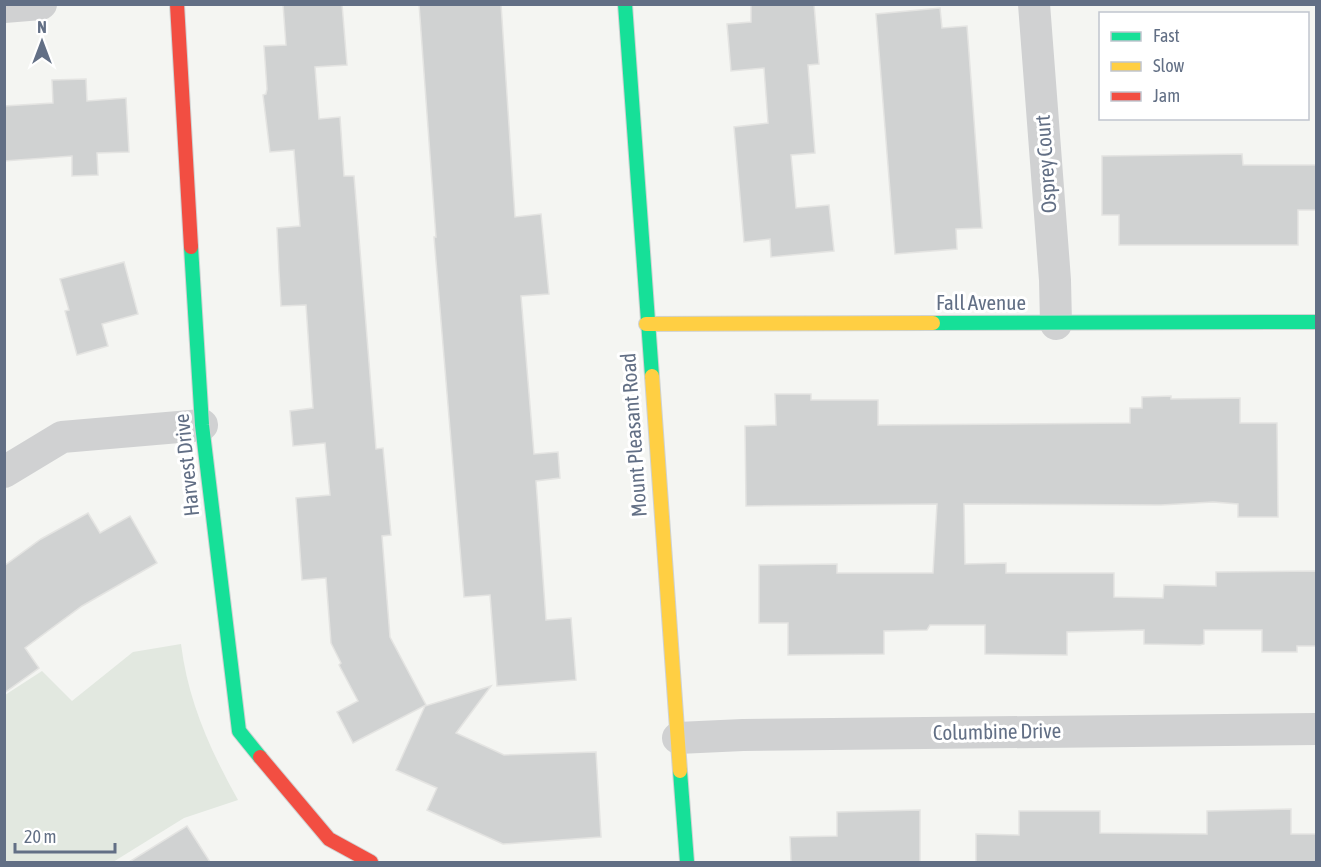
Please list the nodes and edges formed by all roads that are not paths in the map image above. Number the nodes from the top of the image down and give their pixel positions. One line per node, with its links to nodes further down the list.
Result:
1 (41, 4): 5 (street)
2 (177, 4): 9 (street, Harvest Drive)
3 (625, 4): 7 (street, Mount Pleasant Road)
4 (1034, 4): 8 (street, Osprey Court)
5 (4, 7)
6 (1317, 322): 8 (street, Fall Avenue)
7 (646, 324): 8 (street, Fall Avenue); 12 (street, Mount Pleasant Road)
8 (1056, 324)
9 (202, 424): 10 (street); 13 (street, Harvest Drive)
10 (4, 472)
11 (1317, 729): 12 (street, Columbine Drive)
12 (678, 738): 14 (street, Mount Pleasant Road)
13 (371, 862)
14 (687, 862)

